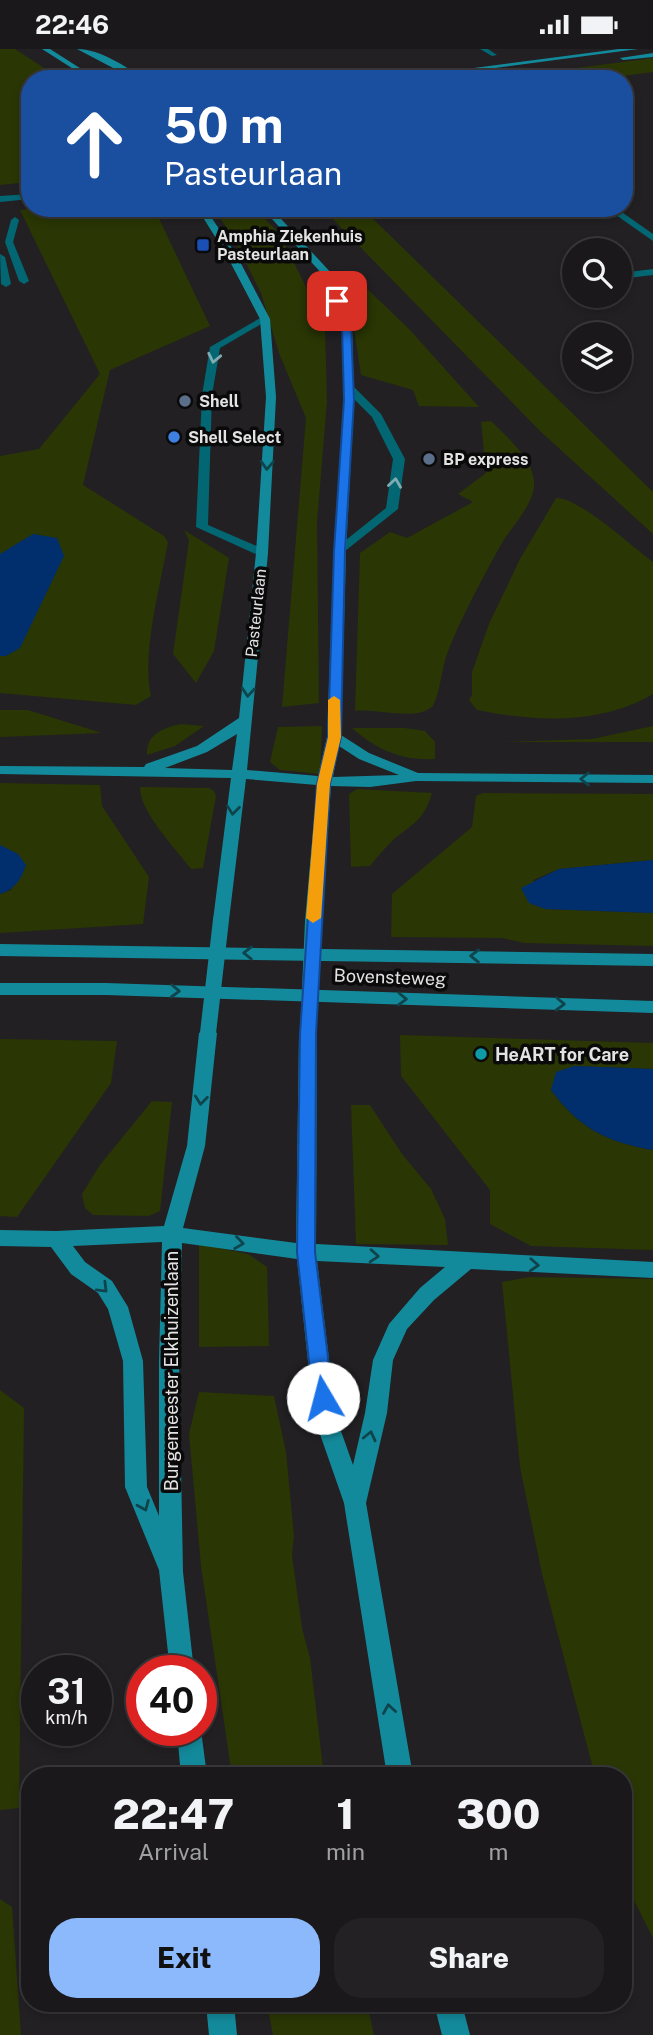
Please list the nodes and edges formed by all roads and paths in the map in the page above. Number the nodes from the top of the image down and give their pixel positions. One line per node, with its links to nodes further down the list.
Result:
1 (46, 49): 7 (main road)
2 (80, 49): 8 (main road)
3 (483, 49): 5 (street)
4 (635, 49): 9 (main road)
5 (494, 55)
6 (653, 55): 10 (main road)
7 (80, 70)
8 (124, 70)
9 (466, 70)
10 (530, 70)
11 (21, 197): 12 (street)
12 (0, 199)
13 (207, 217): 23 (main road, Pasteurlaan)
14 (274, 217): 24 (main road)
15 (623, 217): 16 (street)
16 (653, 238)
17 (0, 241): 21 (street)
18 (0, 257): 22 (street)
19 (653, 272): 20 (street)
20 (632, 275)
21 (24, 281)
22 (6, 283)
23 (265, 319): 26 (main road, Pasteurlaan, one-way to 26); 26 (street, one-way to 26)
24 (348, 387): 25 (main road); 25 (street, one-way to 24)
25 (340, 551): 28 (main road)
26 (262, 553): 27 (main road, Pasteurlaan, one-way to 27)
27 (246, 719): 30 (main road); 31 (main road, Pasteurlaan)
28 (334, 737): 32 (main road); 34 (main road)
29 (0, 770): 30 (main road)
30 (128, 772): 31 (main road)
31 (237, 775): 34 (main road); 39 (main road, Pasteurlaan, one-way to 39, bridge)
32 (416, 777): 33 (main road, one-way to 32); 34 (main road)
33 (653, 779)
34 (324, 784): 43 (main road, bridge)
35 (0, 950): 36 (main road, Bovensteweg, one-way to 35)
36 (653, 960)
37 (0, 989): 38 (main road, Bovensteweg, one-way to 38)
38 (653, 1007)
39 (208, 1033): 40 (main road, Burgemeester Elkhuizenlaan, one-way to 40)
40 (172, 1234): 42 (main road); 43 (main road, one-way to 43); 47 (main road, Burgemeester Elkhuizenlaan)
41 (0, 1238): 42 (main road)
42 (57, 1239): 47 (main road, one-way to 47)
43 (306, 1252): 44 (main road, one-way to 44); 46 (main road)
44 (466, 1262): 45 (main road, one-way to 45); 46 (main road, one-way to 44)
45 (653, 1270)
46 (355, 1503): 51 (main road, one-way to 46)
47 (171, 1572): 48 (main road, Burgemeester Elkhuizenlaan)
48 (181, 1655)
49 (191, 1746): 50 (main road)
50 (193, 1767)
51 (399, 1767)
52 (220, 2012): 54 (main road)
53 (450, 2012): 55 (main road)
54 (223, 2035)
55 (456, 2035)

